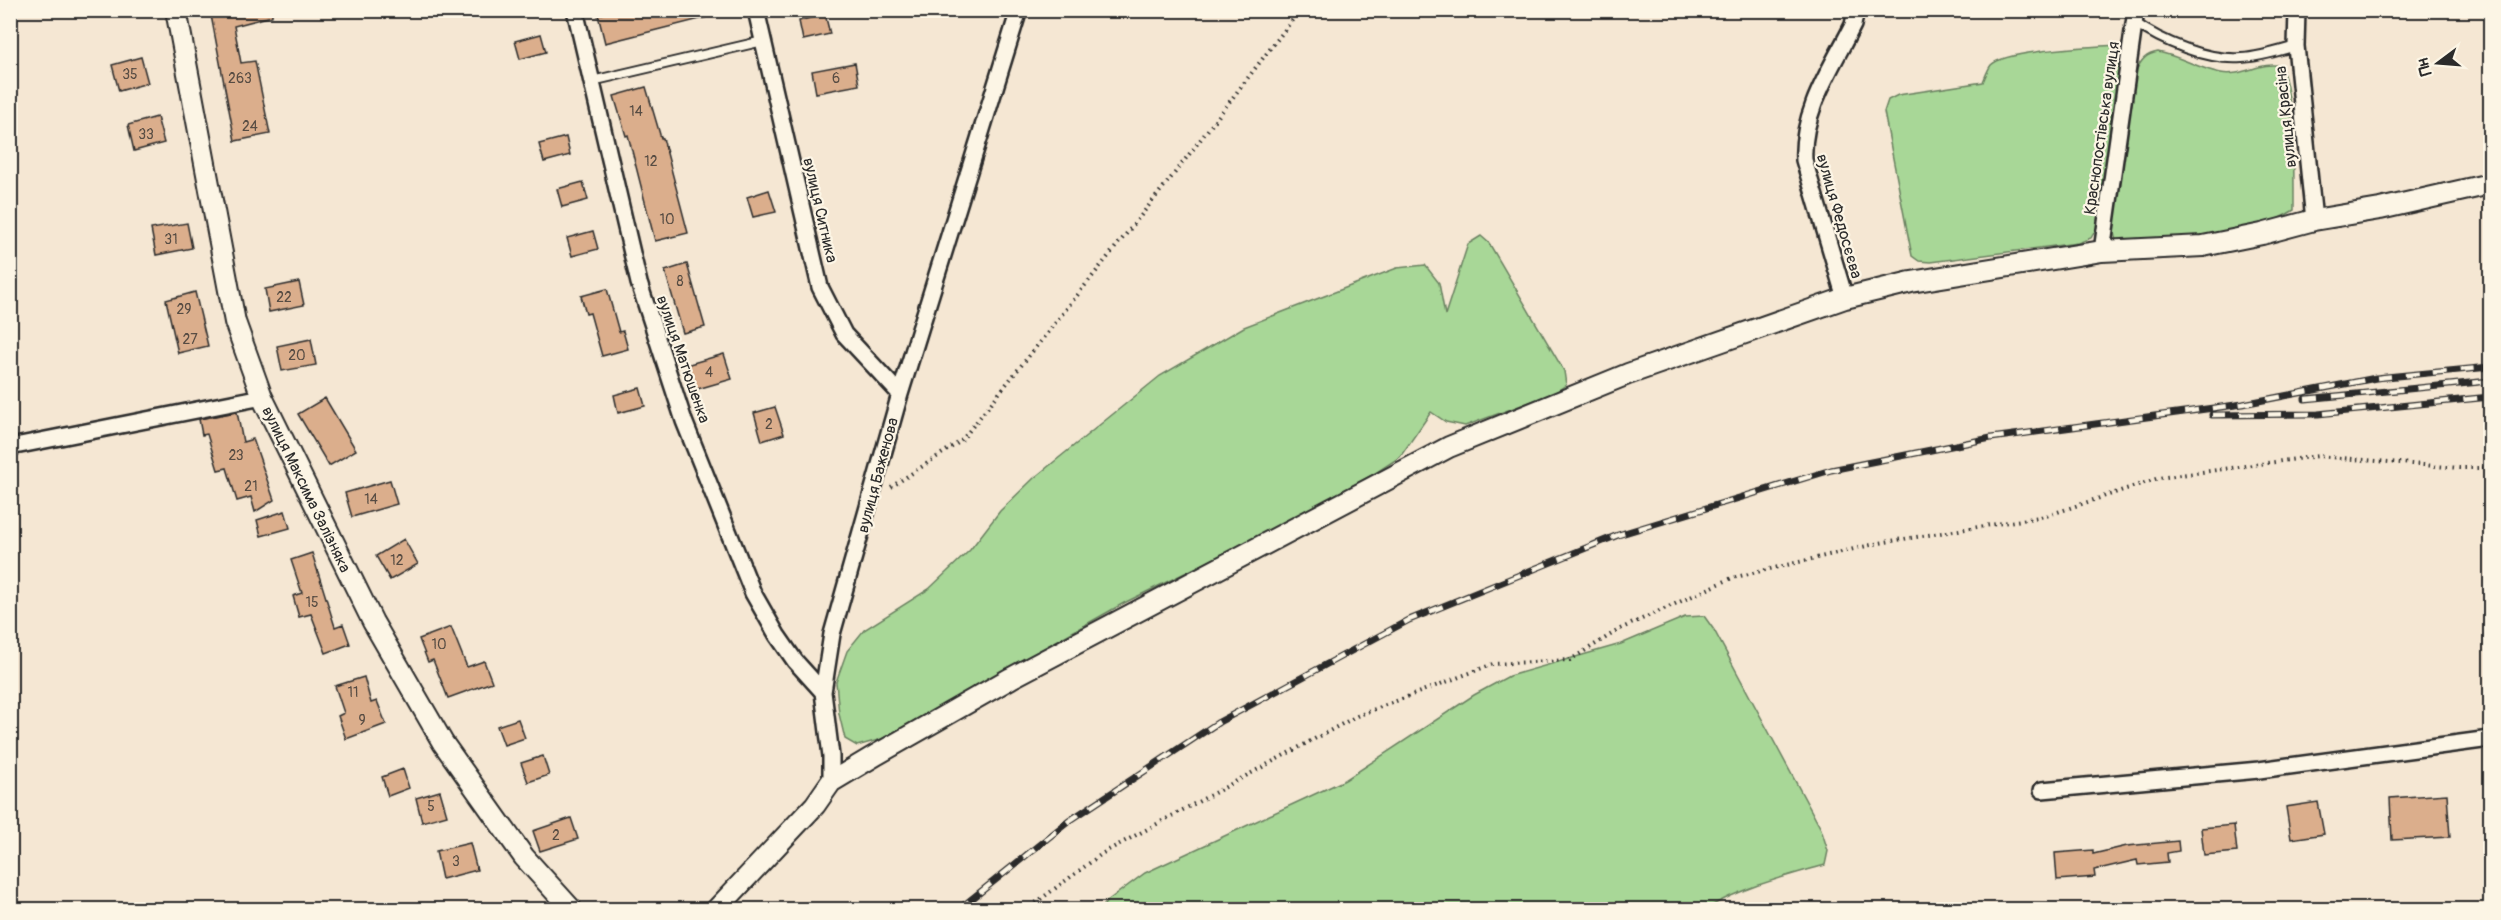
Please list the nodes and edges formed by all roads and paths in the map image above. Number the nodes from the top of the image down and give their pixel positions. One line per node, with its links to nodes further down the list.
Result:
1 (176, 10): 17 (street, вулиця Максима Залізняка)
2 (575, 10): 11 (street, вулиця Матюшенка)
3 (756, 10): 9 (street, вулиця Ситника)
4 (1019, 10): 16 (street, вулиця Баженова)
5 (1300, 10): 20 (path)
6 (1856, 10): 15 (street, вулиця Федосєєва)
7 (2297, 10): 10 (street, вулиця Красіна)
8 (2135, 16): 10 (lane); 14 (street, Краснопостівська вулиця)
9 (762, 41): 11 (lane); 16 (street, вулиця Ситника)
10 (2296, 46): 13 (street, вулиця Красіна)
11 (592, 81): 21 (street, вулиця Матюшенка)
12 (2490, 184): 13 (street)
13 (2314, 220): 14 (street)
14 (2102, 251): 15 (street)
15 (1845, 298): 23 (street)
16 (900, 394): 20 (street, вулиця Баженова)
17 (262, 397): 18 (street); 25 (street, вулиця Максима Залізняка)
18 (10, 447)
19 (2490, 468): 27 (path)
20 (872, 500): 21 (street, вулиця Баженова)
21 (823, 692): 23 (street, вулиця Баженова)
22 (2490, 740): 24 (street)
23 (831, 782): 26 (street)
24 (2042, 790)
25 (572, 909)
26 (716, 909)
27 (1026, 909)

